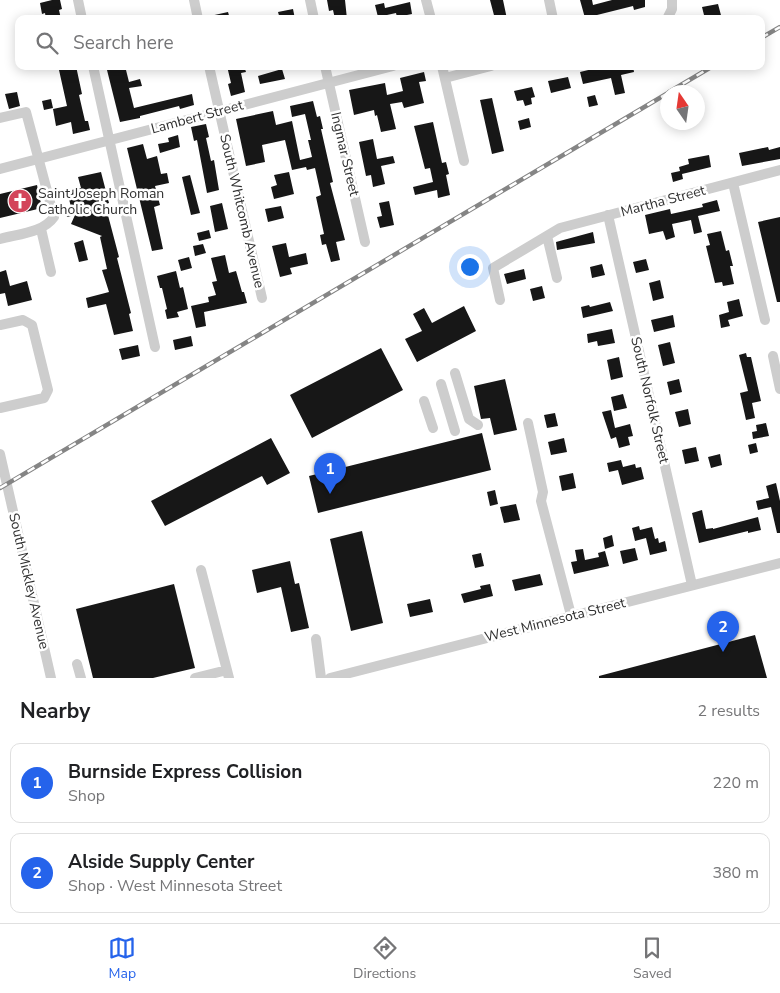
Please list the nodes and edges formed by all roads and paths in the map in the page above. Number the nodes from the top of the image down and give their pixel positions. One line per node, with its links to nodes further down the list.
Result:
1 (78, 0): 7 (street)
2 (194, 0): 8 (street)
3 (310, 0): 9 (street)
4 (426, 0): 10 (street)
5 (548, 0): 11 (street)
6 (672, 0): 12 (street)
7 (81, 15)
8 (197, 15)
9 (313, 15)
10 (430, 15)
11 (552, 15)
12 (668, 15)
13 (94, 70): 23 (street)
14 (210, 70): 21 (street, South Whitcomb Avenue)
15 (326, 70): 20 (street, Ingmar Street)
16 (378, 70): 20 (street, Lambert Street)
17 (443, 70): 19 (street)
18 (476, 70): 19 (street)
19 (445, 78): 25 (street)
20 (329, 83): 21 (street, Lambert Street); 33 (street, Ingmar Street)
21 (219, 111): 23 (street, Lambert Street); 36 (street, South Whitcomb Avenue)
22 (0, 118): 24 (street)
23 (109, 141): 24 (street, Lambert Street); 40 (street)
24 (39, 159): 26 (street, Lambert Street); 30 (street)
25 (464, 161)
26 (0, 169)
27 (780, 170): 28 (street, Martha Street)
28 (733, 183): 29 (street, Martha Street); 38 (street)
29 (608, 215): 31 (street, Martha Street); 54 (street, South Norfolk Street)
30 (41, 228): 32 (street); 34 (street)
31 (547, 236): 35 (street); 37 (street, Martha Street)
32 (0, 239)
33 (365, 242)
34 (52, 272)
35 (557, 278)
36 (262, 298)
37 (500, 300)
38 (764, 320)
39 (0, 325): 46 (street)
40 (155, 347)
41 (773, 356): 44 (street)
42 (455, 373): 48 (street)
43 (441, 384): 50 (street)
44 (780, 388)
45 (424, 401): 49 (street)
46 (0, 408)
47 (528, 423): 55 (street)
48 (478, 425)
49 (432, 428)
50 (456, 431)
51 (0, 454): 59 (street, South Mickley Avenue)
52 (780, 562): 54 (street, West Minnesota Street)
53 (201, 570): 58 (street)
54 (692, 585): 55 (street, West Minnesota Street)
55 (571, 615): 63 (street, West Minnesota Street)
56 (316, 639): 62 (street)
57 (77, 664): 60 (street)
58 (228, 674): 61 (street)
59 (51, 678)
60 (81, 678)
61 (195, 678)
62 (321, 678)
63 (330, 678)

